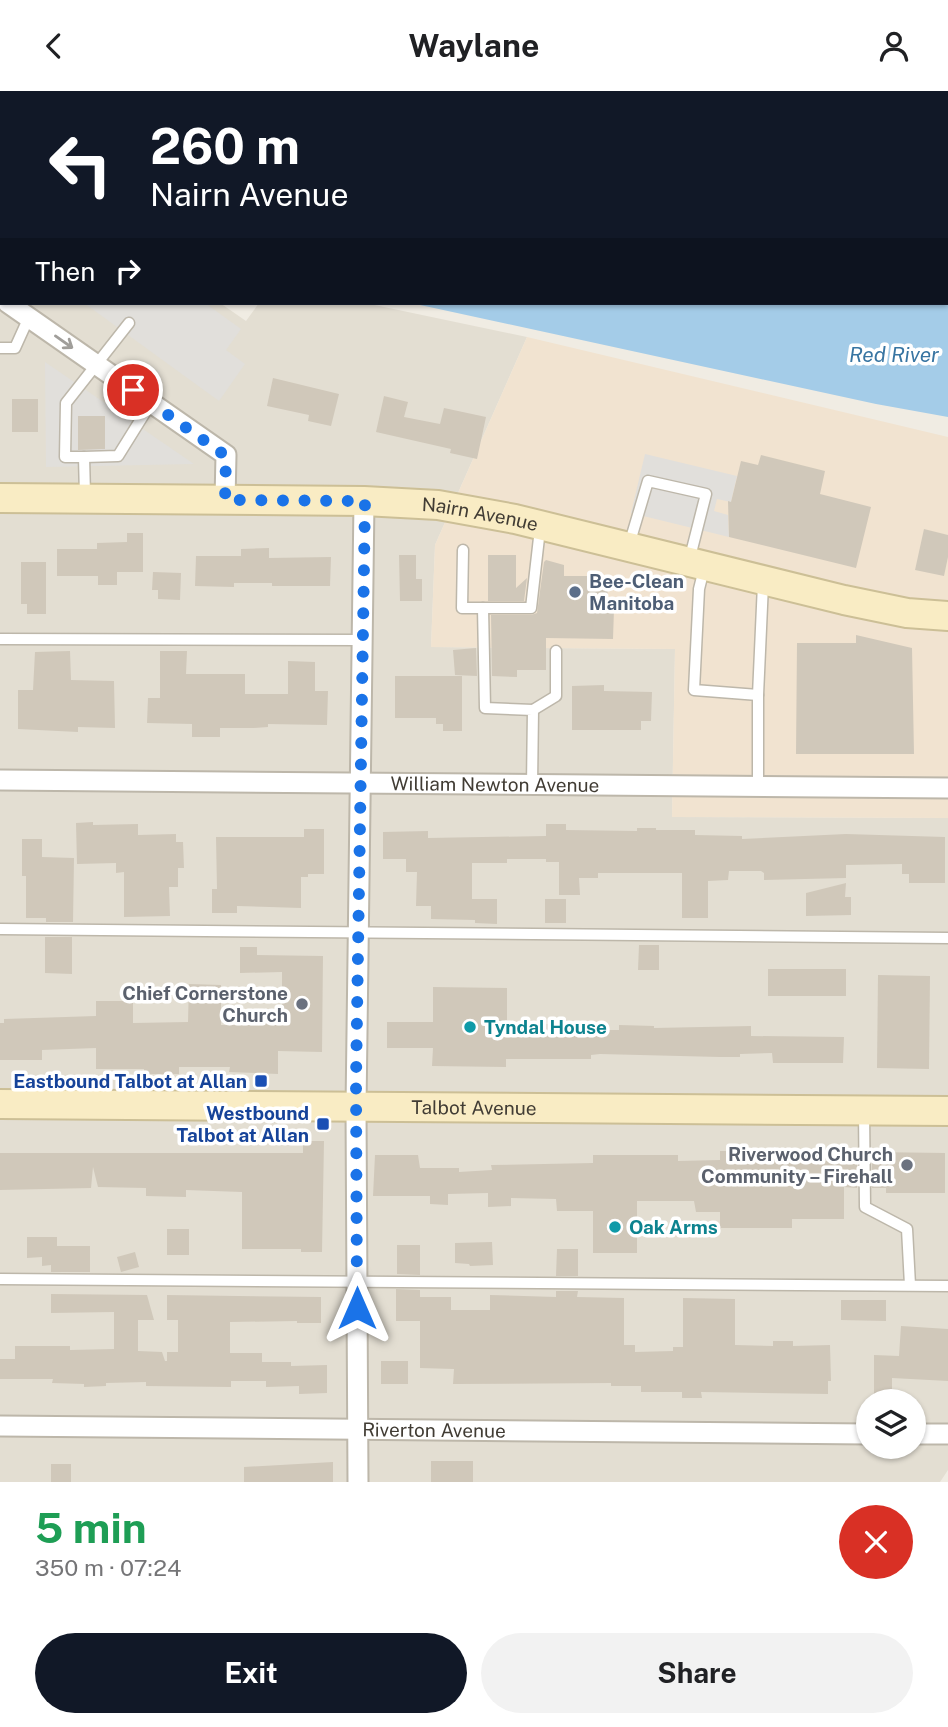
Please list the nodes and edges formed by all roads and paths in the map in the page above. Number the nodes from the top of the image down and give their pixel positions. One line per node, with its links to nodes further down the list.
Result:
1 (11, 305): 2 (street)
2 (29, 317): 4 (lane); 5 (street, one-way to 5)
3 (129, 323): 5 (lane)
4 (0, 348)
5 (96, 364): 6 (street); 7 (lane)
6 (151, 403): 7 (lane); 10 (street)
7 (84, 457): 9 (lane)
8 (0, 498): 9 (main road, Nairn Avenue)
9 (85, 499): 10 (main road, Nairn Avenue)
10 (225, 500): 11 (main road, Nairn Avenue)
11 (365, 501): 12 (main road, Nairn Avenue); 20 (street)
12 (540, 525): 13 (main road, Nairn Avenue); 17 (lane)
13 (628, 547): 15 (main road, Nairn Avenue); 15 (lane)
14 (463, 550): 17 (lane)
15 (697, 564): 16 (main road, Nairn Avenue); 22 (lane)
16 (764, 580): 18 (main road, Nairn Avenue); 22 (lane)
17 (483, 608): 23 (lane)
18 (948, 616)
19 (0, 639): 20 (lane)
20 (363, 640): 25 (street)
21 (556, 652): 23 (lane)
22 (758, 695): 27 (lane)
23 (533, 710): 26 (lane)
24 (0, 780): 25 (street, William Newton Avenue)
25 (361, 783): 26 (street, William Newton Avenue); 30 (street)
26 (532, 785): 27 (street, William Newton Avenue)
27 (758, 786): 28 (street, William Newton Avenue)
28 (948, 788)
29 (0, 929): 30 (lane)
30 (358, 932): 31 (lane); 33 (street)
31 (948, 938)
32 (0, 1104): 33 (main road, Talbot Avenue)
33 (356, 1108): 34 (main road, Talbot Avenue); 37 (street)
34 (864, 1110): 35 (main road, Talbot Avenue); 38 (lane)
35 (948, 1111)
36 (0, 1279): 37 (lane)
37 (357, 1283): 38 (lane); 41 (street)
38 (910, 1285): 39 (lane)
39 (948, 1286)
40 (0, 1426): 41 (street, Riverton Avenue)
41 (357, 1430): 42 (street, Riverton Avenue); 45 (street)
42 (856, 1434)
43 (926, 1434): 44 (street)
44 (948, 1434)
45 (358, 1482)

